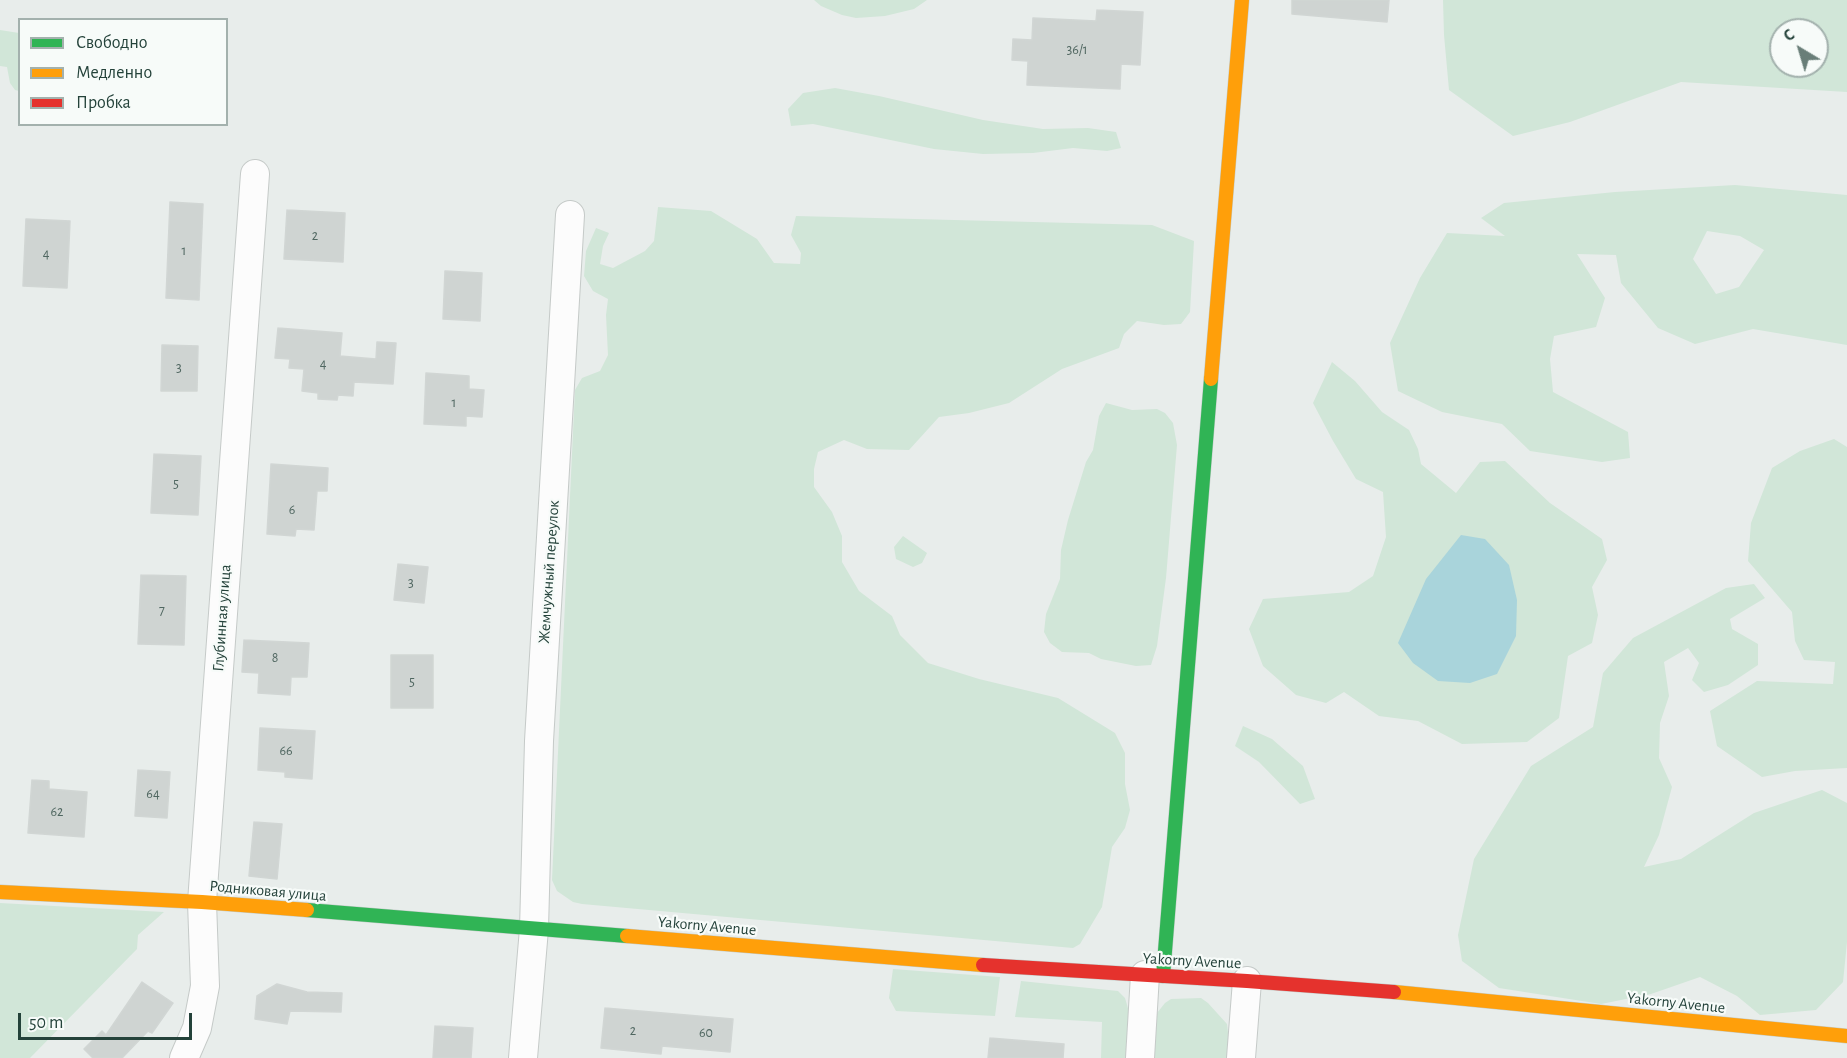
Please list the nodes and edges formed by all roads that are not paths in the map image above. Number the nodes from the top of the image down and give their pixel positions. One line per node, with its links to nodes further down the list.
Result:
1 (1242, 0): 7 (street)
2 (255, 174): 5 (street, Глубинная улица)
3 (570, 215): 6 (street, Жемчужный переулок)
4 (0, 892): 5 (street, Родниковая улица)
5 (201, 902): 6 (street, Родниковая улица); 10 (street, Глубинная улица)
6 (534, 929): 7 (street, Yakorny Avenue); 11 (street, Жемчужный переулок)
7 (1154, 976): 8 (street, Yakorny Avenue); 12 (street)
8 (1247, 981): 9 (street, Yakorny Avenue); 13 (street)
9 (1847, 1036)
10 (184, 1058)
11 (523, 1058)
12 (1140, 1058)
13 (1241, 1058)

